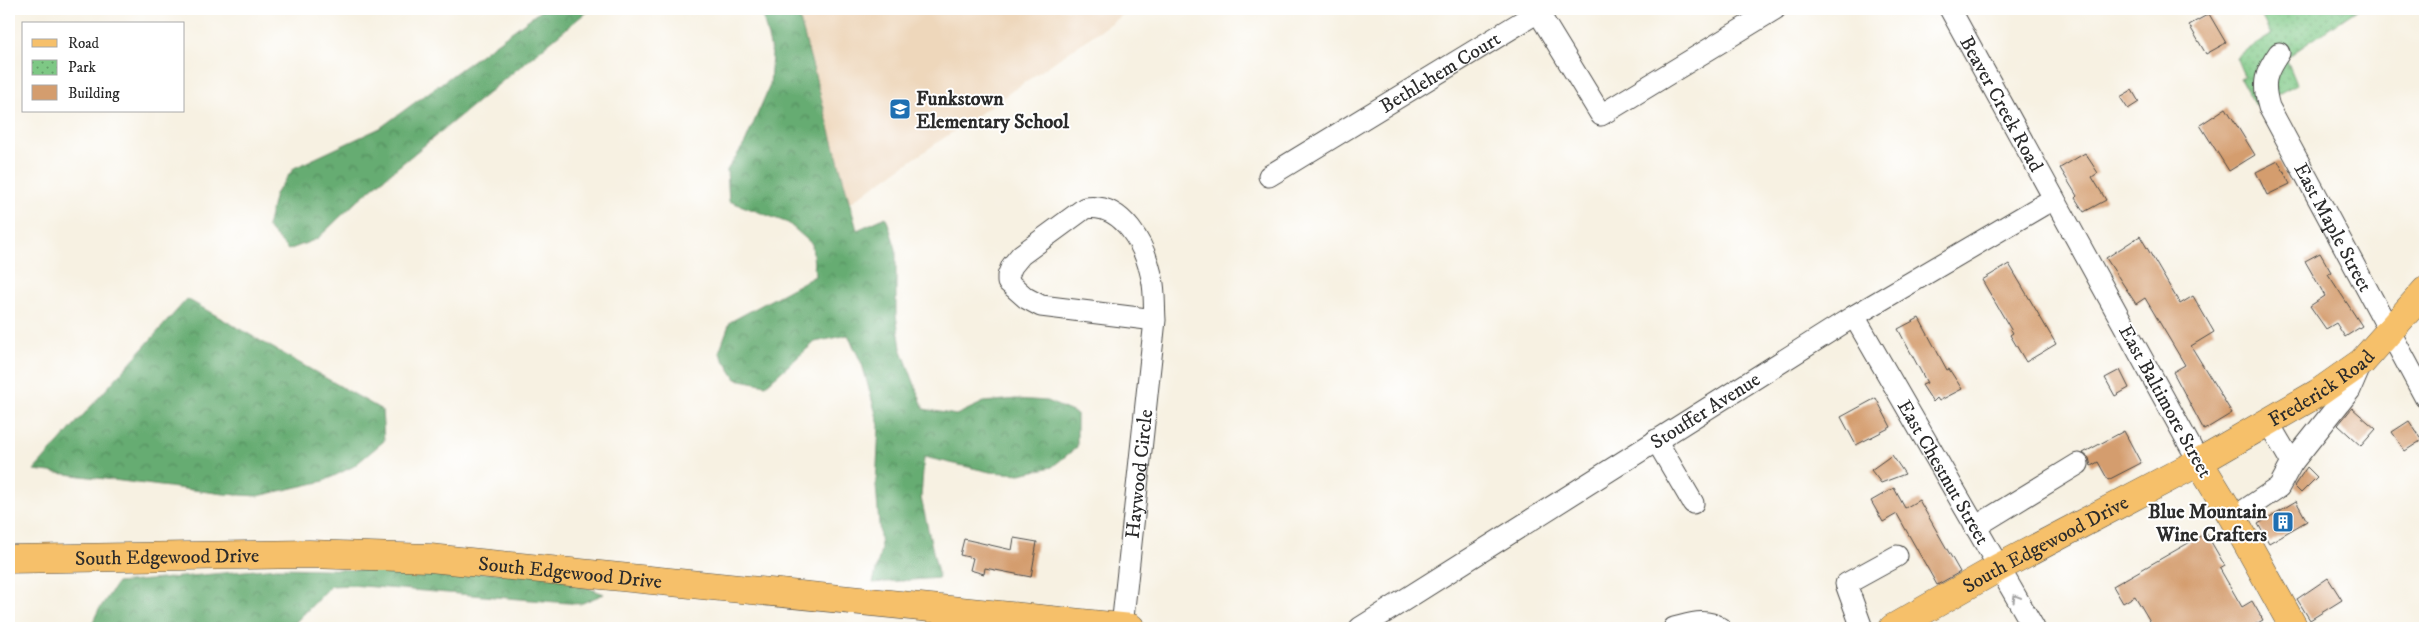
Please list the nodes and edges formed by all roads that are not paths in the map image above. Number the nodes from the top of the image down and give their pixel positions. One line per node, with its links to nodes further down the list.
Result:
1 (1775, 9): 4 (street, Bethlehem Court)
2 (1950, 9): 5 (street, Beaver Creek Road)
3 (2279, 53): 9 (street, East Maple Street)
4 (1269, 176)
5 (2053, 199): 7 (street, Stouffer Avenue); 14 (street, East Baltimore Street)
6 (2425, 291): 9 (main road, Frederick Road)
7 (1854, 316): 13 (street, Stouffer Avenue); 19 (street, East Chestnut Street)
8 (1155, 320): 8 (street, Haywood Circle); 23 (street, Haywood Circle)
9 (2389, 333): 10 (main road, Frederick Road); 11 (street, East Maple Street)
10 (2362, 362): 12 (main road, Frederick Road); 15 (street)
11 (2425, 397)
12 (2268, 422): 14 (main road, Frederick Road); 15 (street)
13 (1656, 440): 17 (street); 24 (street, Stouffer Avenue)
14 (2199, 462): 18 (main road, East Baltimore Street); 22 (main road, South Edgewood Drive)
15 (2292, 463): 18 (street)
16 (2078, 464): 19 (street)
17 (1693, 503)
18 (2233, 518): 30 (main road, East Baltimore Street)
19 (1975, 527): 22 (street, East Chestnut Street)
20 (1897, 556): 27 (street)
21 (9, 559): 23 (main road, South Edgewood Drive)
22 (1998, 568): 28 (main road, South Edgewood Drive); 29 (street, East Chestnut Street, one-way to 22)
23 (1127, 628)
24 (1360, 628)
25 (1674, 628): 26 (street)
26 (1720, 628)
27 (1862, 628)
28 (1893, 628)
29 (2034, 628)
30 (2294, 628)

